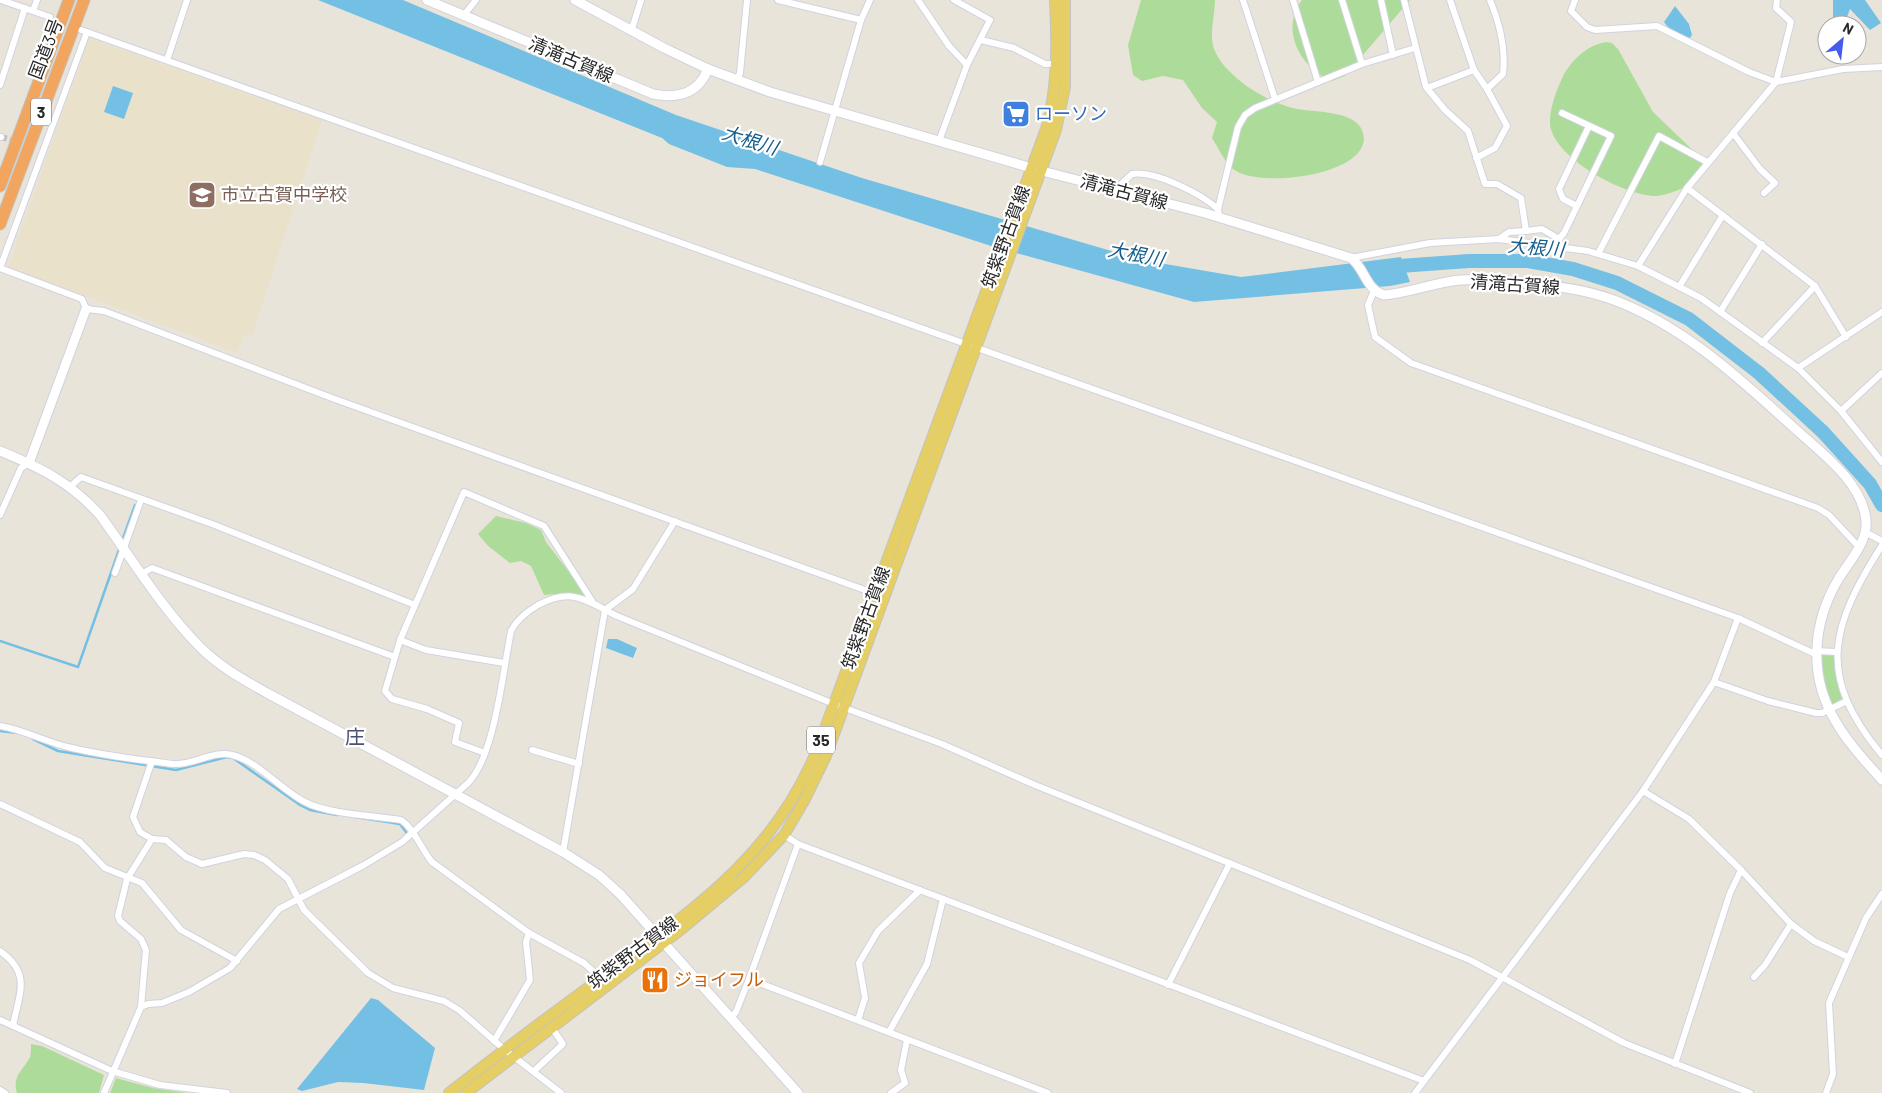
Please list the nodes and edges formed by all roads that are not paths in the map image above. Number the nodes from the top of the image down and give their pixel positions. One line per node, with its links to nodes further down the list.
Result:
1 (1, 0): 26 (street)
2 (37, 0): 27 (street)
3 (69, 0): 58 (highway, 国道3号 / 3)
4 (84, 0): 65 (highway, 国道3号 / 3)
5 (188, 0): 35 (street)
6 (427, 0): 28 (main road, 清滝古賀線)
7 (476, 0): 28 (street)
8 (575, 0): 31 (main road, 清滝古賀線)
9 (641, 0): 31 (street)
10 (747, 0): 42 (street)
11 (778, 0): 30 (street)
12 (870, 0): 30 (street)
13 (918, 0): 38 (street)
14 (954, 0): 32 (street)
15 (1055, 0): 36 (main road, 筑紫野古賀線 / 35)
16 (1065, 0): 57 (main road, 筑紫野古賀線 / 35)
17 (1243, 0): 48 (street)
18 (1293, 0): 43 (street)
19 (1342, 0): 37 (street)
20 (1381, 0): 34 (street)
21 (1404, 0): 33 (street)
22 (1450, 0): 41 (street)
23 (1490, 0): 47 (street)
24 (1575, 0): 44 (street)
25 (1777, 0): 44 (street)
26 (24, 8): 27 (street); 45 (street)
27 (33, 11): 29 (street)
28 (464, 15): 40 (main road, 清滝古賀線)
29 (50, 17)
30 (861, 20): 49 (street)
31 (631, 32): 40 (main road, 清滝古賀線)
32 (981, 40): 36 (street); 38 (street)
33 (1415, 48): 34 (street); 46 (street)
34 (1393, 55): 37 (street)
35 (167, 60): 73 (street); 82 (street)
36 (1057, 64): 57 (main road, 筑紫野古賀線 / 35)
37 (1362, 64): 43 (street)
38 (967, 65): 53 (street)
39 (1882, 67): 44 (street)
40 (708, 69): 42 (main road, 清滝古賀線)
41 (1474, 70): 46 (street); 47 (street)
42 (737, 80): 49 (main road, 清滝古賀線)
43 (1318, 82): 48 (street)
44 (1776, 82): 52 (street)
45 (0, 85)
46 (1427, 88): 54 (street)
47 (1487, 89): 54 (street)
48 (1275, 99): 63 (street)
49 (834, 110): 53 (main road, 清滝古賀線); 55 (street)
50 (1562, 113): 51 (street)
51 (1589, 126): 62 (street); 62 (street)
52 (1733, 133): 56 (street); 61 (street)
53 (939, 141): 57 (main road, 清滝古賀線)
54 (1476, 158): 66 (street)
55 (820, 162)
56 (1708, 162): 59 (street); 70 (street)
57 (1037, 169): 60 (main road, 清滝古賀線); 82 (main road, 筑紫野古賀線 / 35)
58 (0, 186)
59 (1687, 188): 64 (street); 72 (street)
60 (1115, 190): 63 (main road, 清滝古賀線); 63 (street)
61 (1764, 193)
62 (1577, 206): 68 (street)
63 (1219, 213): 71 (main road, 清滝古賀線)
64 (1723, 215): 69 (street); 75 (street)
65 (0, 224)
66 (1526, 231): 67 (street); 68 (street)
67 (1499, 239): 68 (street); 71 (street)
68 (1558, 243): 70 (street)
69 (1762, 244): 74 (street); 78 (street)
70 (1598, 254): 72 (street)
71 (1353, 260): 76 (main road)
72 (1638, 266): 75 (street)
73 (0, 268): 77 (street)
74 (1815, 286): 80 (street); 81 (street)
75 (1679, 287): 78 (street)
76 (1372, 289): 93 (main road, 清滝古賀線); 97 (street)
77 (86, 308): 88 (main road); 92 (street)
78 (1720, 312): 81 (street)
79 (1882, 312): 80 (street)
80 (1846, 337): 83 (street)
81 (1762, 343): 83 (street)
82 (970, 348): 100 (main road, 筑紫野古賀線 / 35); 104 (street)
83 (1798, 368): 85 (street)
84 (1882, 373): 85 (street)
85 (1841, 411): 87 (street)
86 (0, 451): 88 (main road)
87 (1882, 462)
88 (29, 463): 89 (main road); 91 (street)
89 (71, 486): 90 (street); 96 (main road)
90 (141, 500): 96 (street); 102 (street)
91 (0, 515)
92 (675, 521): 100 (street); 103 (street)
93 (1865, 532): 94 (street); 97 (main road, 清滝古賀線)
94 (1882, 541)
95 (1882, 545): 107 (street)
96 (124, 547): 98 (street); 99 (main road)
97 (1859, 547): 106 (main road, 清滝古賀線)
98 (115, 573)
99 (143, 573): 108 (street); 122 (main road)
100 (880, 595): 112 (main road, 筑紫野古賀線 / 35)
101 (594, 604): 102 (street); 103 (street); 109 (street)
102 (415, 605): 105 (street)
103 (605, 610): 112 (street); 119 (street)
104 (1738, 618): 106 (street); 110 (street)
105 (400, 640): 108 (street); 109 (street)
106 (1815, 652): 107 (street); 113 (main road, 清滝古賀線)
107 (1837, 652): 111 (street)
108 (395, 657): 116 (street)
109 (504, 663): 116 (street)
110 (1714, 682): 113 (street); 121 (street)
111 (1847, 701): 113 (street); 117 (street)
112 (839, 705): 125 (main road, 筑紫野古賀線 / 35); 129 (street); 138 (main road, 筑紫野古賀線 / 35)
113 (1829, 710): 120 (main road, 清滝古賀線)
114 (0, 726): 118 (street)
115 (532, 750): 119 (street)
116 (485, 753): 122 (street)
117 (1882, 755)
118 (152, 762): 124 (street); 126 (street)
119 (579, 764): 128 (street)
120 (1882, 780)
121 (1644, 791): 130 (street); 142 (street)
122 (455, 793): 124 (street); 128 (main road)
123 (0, 804): 131 (street)
124 (412, 833): 134 (street); 137 (street)
125 (784, 835): 127 (street); 138 (main road, 筑紫野古賀線 / 35)
126 (152, 839): 131 (street); 134 (street)
127 (798, 844): 132 (street); 145 (street)
128 (563, 852): 138 (main road)
129 (1230, 863): 142 (street); 146 (street)
130 (1741, 870): 136 (street); 157 (street)
131 (127, 879): 141 (street); 147 (street)
132 (920, 890): 135 (street); 150 (street)
133 (1882, 894): 140 (street)
134 (296, 898): 141 (street); 155 (street)
135 (943, 899): 146 (street); 153 (street)
136 (1791, 924): 140 (street); 143 (street)
137 (529, 933): 144 (street); 155 (street)
138 (660, 940): 144 (main road, 筑紫野古賀線 / 35); 148 (main road); 152 (main road, 筑紫野古賀線 / 35)
139 (0, 952): 151 (street)
140 (1848, 957): 173 (street)
141 (237, 961): 147 (street)
142 (1503, 977): 157 (street); 160 (street)
143 (1754, 977)
144 (600, 978): 156 (main road, 筑紫野古賀線 / 35)
145 (749, 979): 148 (street); 150 (street)
146 (1168, 985): 160 (street)
147 (141, 1008): 158 (street)
148 (730, 1019): 168 (main road)
149 (0, 1020): 151 (street)
150 (858, 1020): 153 (street)
151 (13, 1026): 158 (street)
152 (552, 1028): 156 (main road, 筑紫野古賀線 / 35); 159 (street)
153 (889, 1032): 154 (street)
154 (908, 1040): 169 (street); 170 (street)
155 (494, 1041): 156 (street)
156 (509, 1053): 159 (street); 165 (main road, 筑紫野古賀線 / 35); 166 (main road, 筑紫野古賀線 / 35)
157 (1675, 1064): 172 (street)
158 (112, 1071): 163 (street); 164 (street)
159 (534, 1071): 167 (street)
160 (1424, 1081): 171 (street)
161 (0, 1090): 162 (street)
162 (5, 1093)
163 (104, 1093)
164 (227, 1093)
165 (449, 1093)
166 (466, 1093)
167 (560, 1093)
168 (798, 1093)
169 (892, 1093)
170 (1048, 1093)
171 (1415, 1093)
172 (1750, 1093)
173 (1826, 1093)

